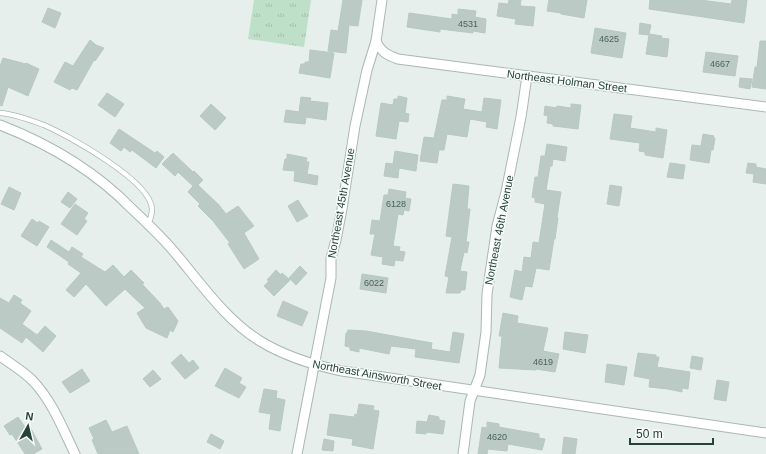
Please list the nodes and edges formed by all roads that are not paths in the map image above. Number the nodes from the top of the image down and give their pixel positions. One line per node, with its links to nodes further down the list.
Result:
1 (382, 0): 2 (street, Northeast 45th Avenue)
2 (376, 41): 3 (street, Northeast Holman Street); 9 (street, Northeast 45th Avenue)
3 (527, 76): 4 (street, Northeast Holman Street); 10 (street, Northeast 46th Avenue)
4 (766, 107)
5 (0, 113): 7 (lane)
6 (0, 125): 7 (street, Northeast Ainsworth Street)
7 (148, 224): 9 (street, Northeast Ainsworth Street)
8 (0, 356): 12 (street)
9 (314, 365): 10 (street, Northeast Ainsworth Street); 13 (street, Northeast 45th Avenue)
10 (474, 391): 11 (street, Northeast Ainsworth Street); 14 (street, Northeast 46th Avenue)
11 (766, 433)
12 (75, 454)
13 (297, 454)
14 (463, 454)

